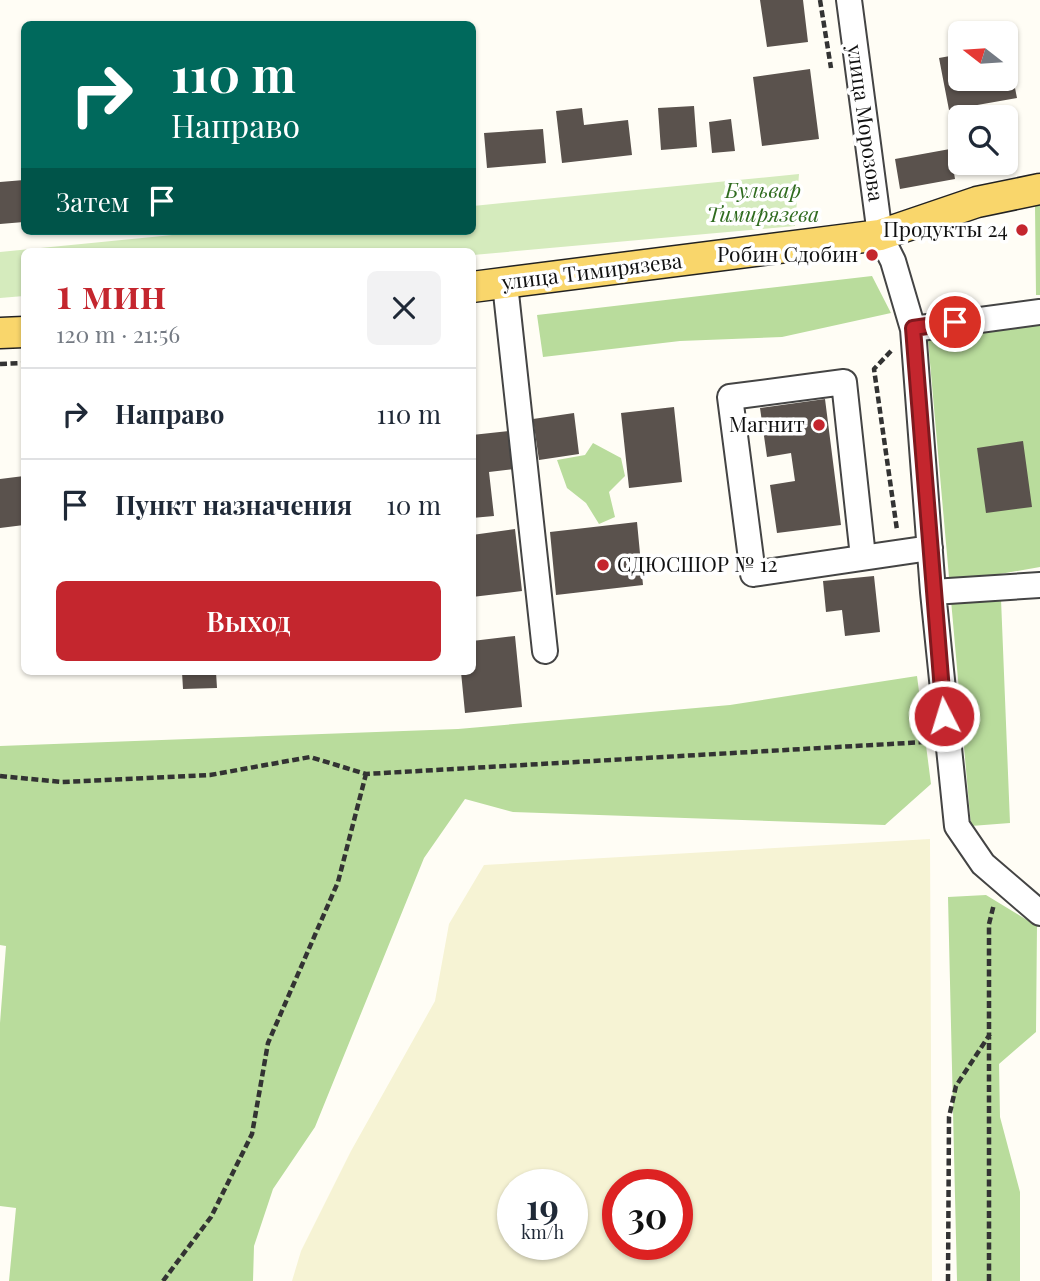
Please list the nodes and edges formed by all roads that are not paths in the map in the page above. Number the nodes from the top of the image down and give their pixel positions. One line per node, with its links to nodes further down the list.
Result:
1 (849, 0): 3 (street, улица Морозова)
2 (1040, 189): 3 (main road, улица Тимирязева)
3 (880, 234): 4 (main road, улица Тимирязева); 7 (street, улица Морозова)
4 (505, 284): 5 (main road, улица Тимирязева); 14 (street)
5 (476, 287)
6 (1040, 312): 7 (street)
7 (913, 328): 10 (street, улица Морозова)
8 (21, 332): 9 (main road)
9 (0, 333)
10 (930, 548): 11 (street); 13 (street, улица Морозова)
11 (863, 556): 11 (street)
12 (1040, 585): 13 (street)
13 (933, 592): 15 (street, улица Морозова)
14 (545, 650)
15 (1040, 913)

